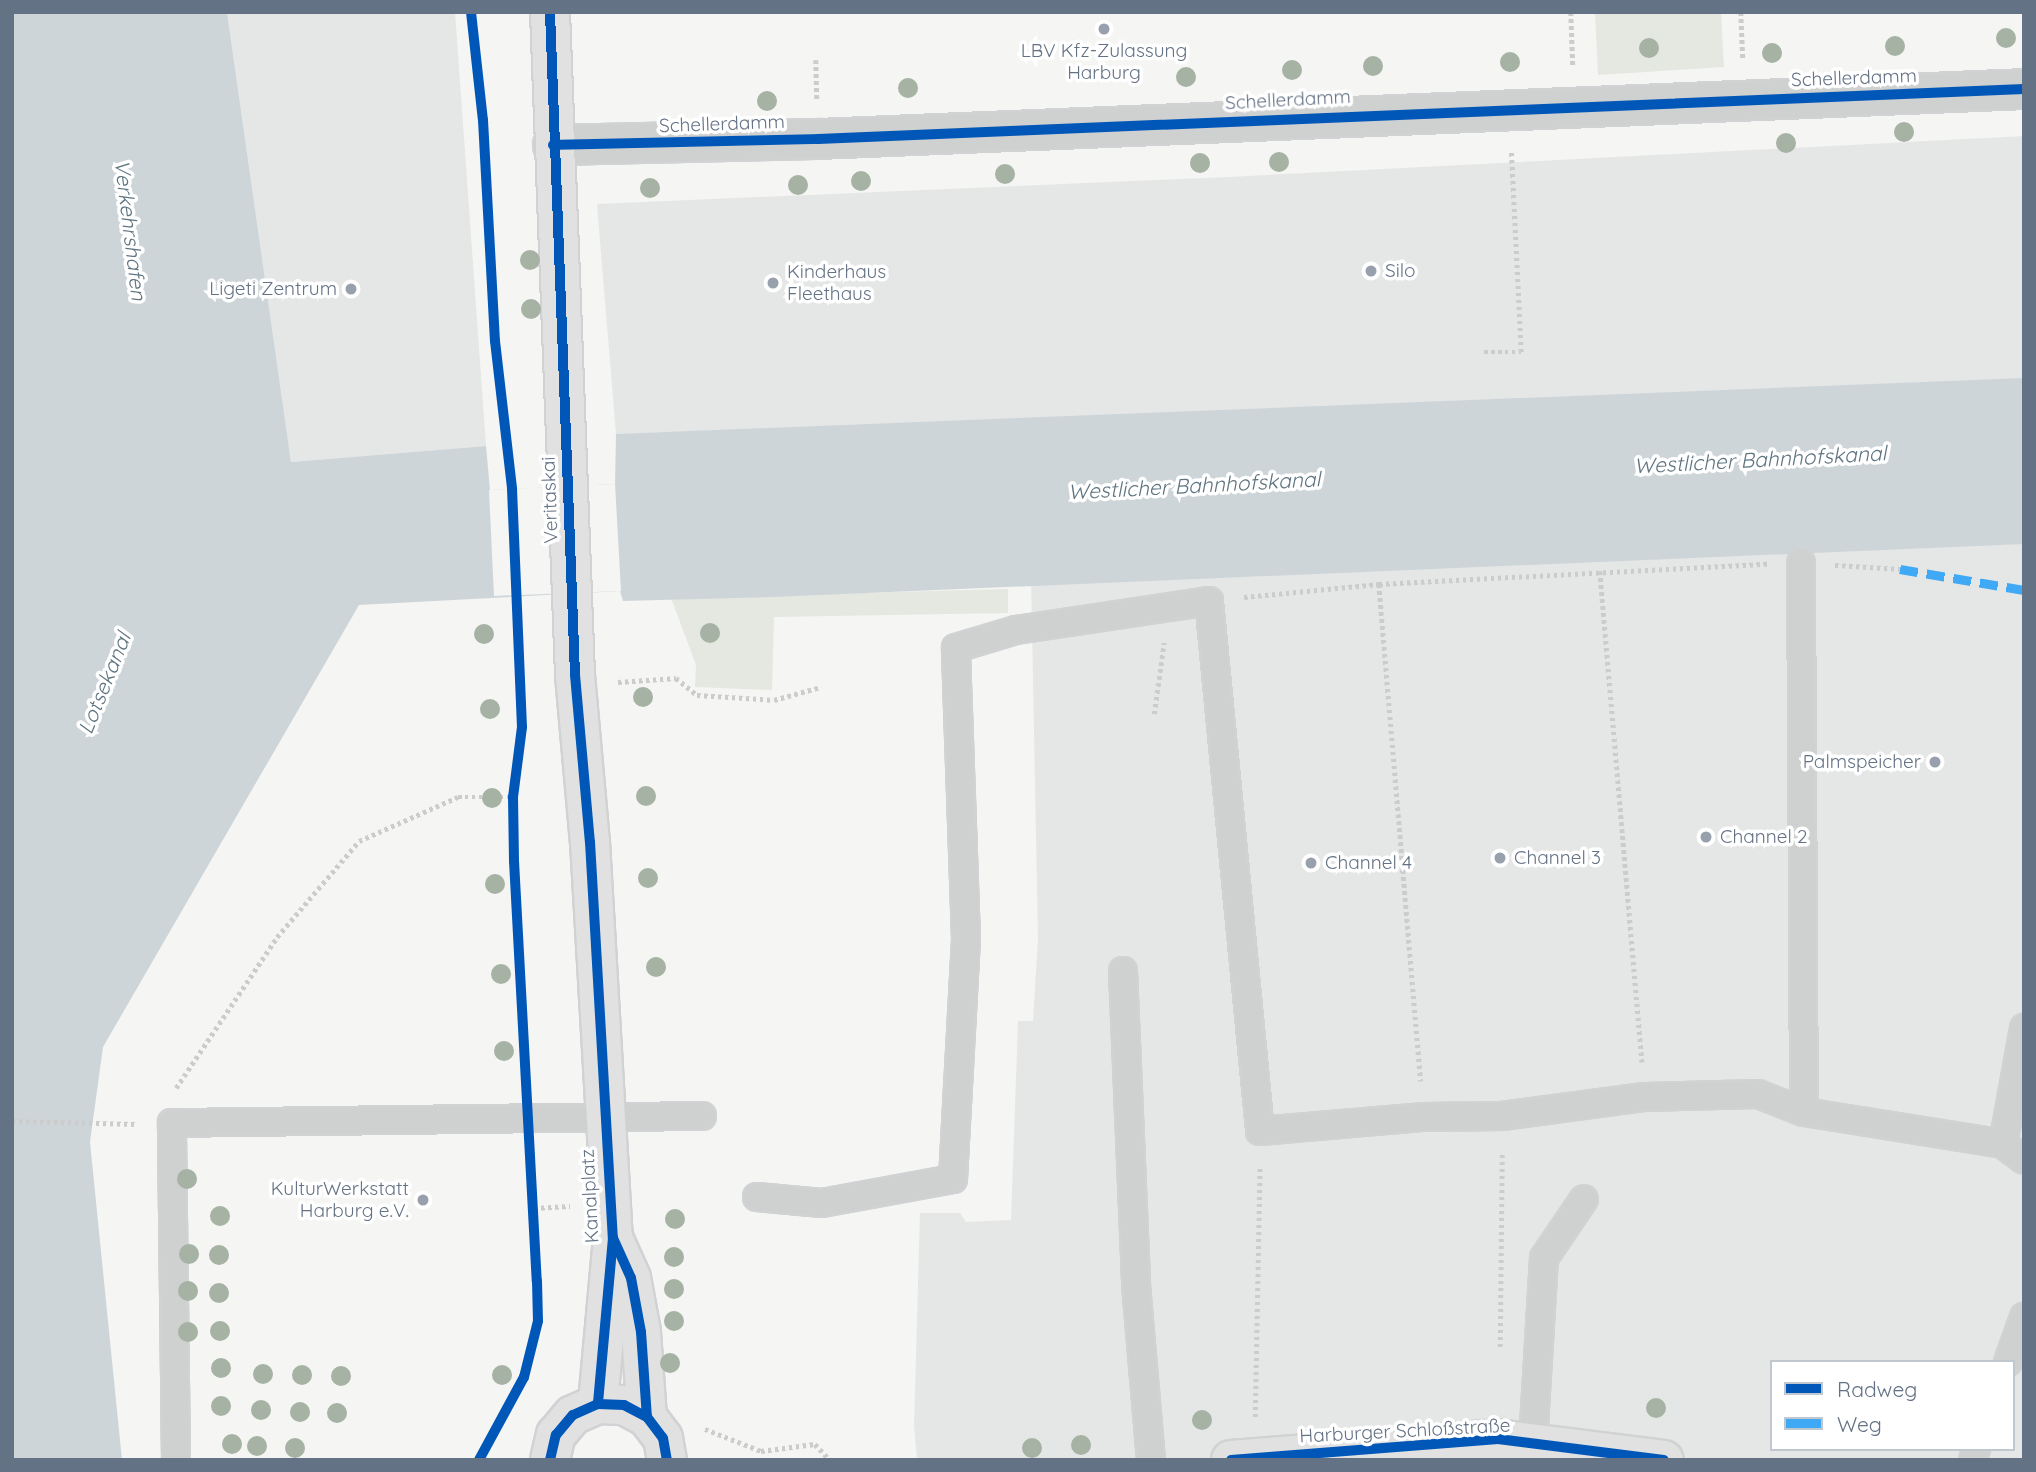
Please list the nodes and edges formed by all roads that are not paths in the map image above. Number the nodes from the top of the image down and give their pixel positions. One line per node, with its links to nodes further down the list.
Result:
1 (550, 12): 3 (main road, Veritaskai)
2 (2024, 89): 3 (street, Schellerdamm)
3 (553, 145): 6 (main road, Veritaskai)
4 (1801, 563): 8 (lane)
5 (1123, 971): 24 (lane)
6 (596, 985): 10 (main road, Kanalplatz)
7 (2024, 1028): 11 (lane)
8 (1804, 1112): 11 (lane); 12 (lane)
9 (702, 1116): 10 (lane)
10 (603, 1119): 14 (main road, Kanalplatz); 21 (lane)
11 (2013, 1152)
12 (757, 1197)
13 (1584, 1199): 19 (lane)
14 (613, 1238): 17 (main road, Kanalplatz); 18 (main road)
15 (2024, 1317): 16 (lane)
16 (2009, 1360)
17 (597, 1404): 18 (main road); 22 (main road)
18 (647, 1417): 23 (main road)
19 (1534, 1443): 20 (main road, Harburger Schloßstraße); 25 (main road, Harburger Schloßstraße)
20 (1243, 1458)
21 (176, 1460)
22 (550, 1460)
23 (667, 1460)
24 (1150, 1460)
25 (1664, 1460)

